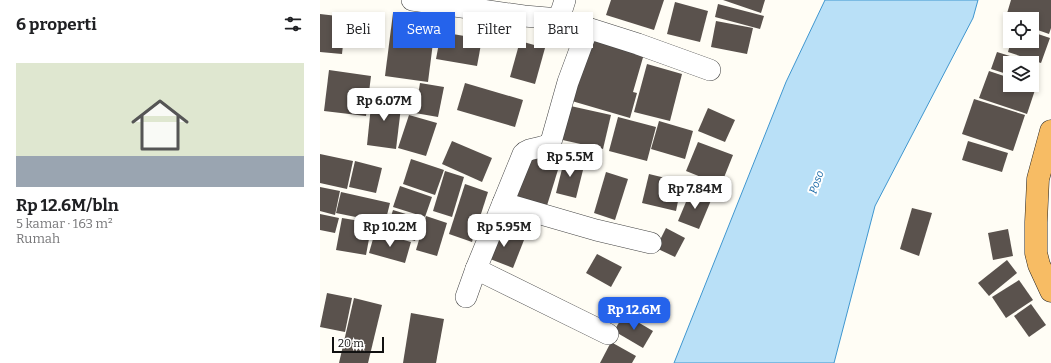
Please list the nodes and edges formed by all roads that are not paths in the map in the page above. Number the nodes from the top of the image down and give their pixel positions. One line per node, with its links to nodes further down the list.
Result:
1 (412, 0): 2 (street)
2 (562, 10)
3 (593, 30): 5 (street)
4 (581, 48): 7 (street)
5 (710, 70)
6 (1051, 131): 10 (highway)
7 (503, 203): 8 (street); 9 (street)
8 (651, 243)
9 (476, 269): 11 (street); 12 (street)
10 (1051, 291)
11 (466, 297)
12 (608, 334)

